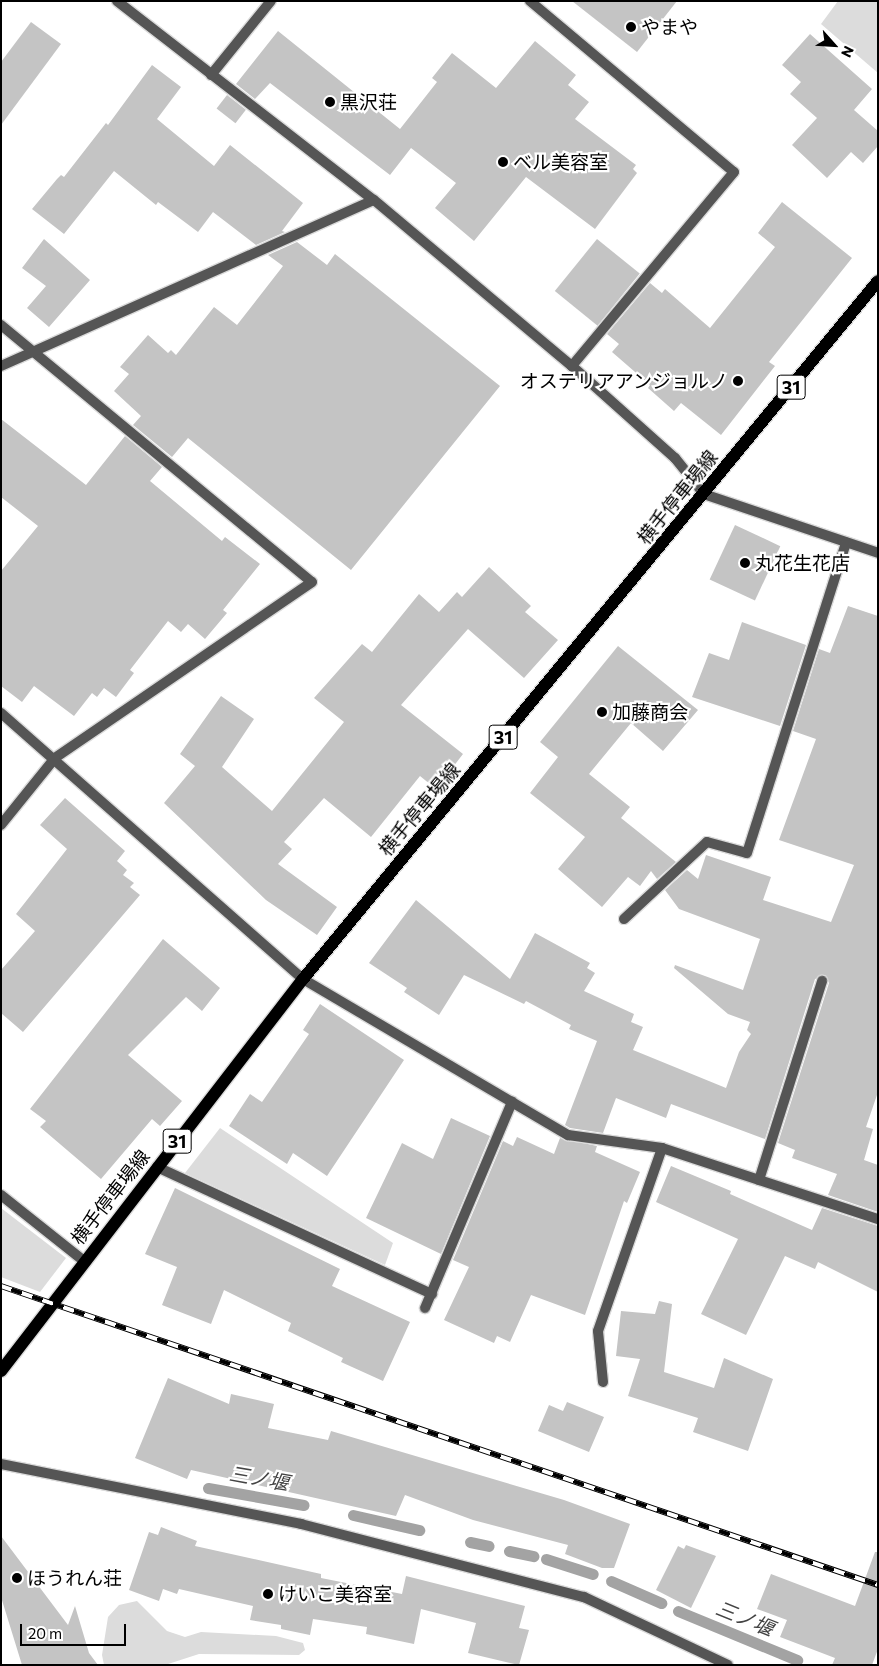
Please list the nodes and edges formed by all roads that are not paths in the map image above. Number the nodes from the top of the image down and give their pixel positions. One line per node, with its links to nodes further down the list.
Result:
1 (117, 1): 4 (street)
2 (271, 1): 4 (street)
3 (530, 1): 10 (street)
4 (211, 75): 5 (street)
5 (374, 200): 8 (street); 10 (street)
6 (878, 281): 11 (main road, 横手停車場線 / 31)
7 (1, 325): 8 (street)
8 (34, 351): 9 (street); 15 (street)
9 (1, 366)
10 (572, 366): 11 (street)
11 (704, 494): 12 (street); 18 (main road, 横手停車場線 / 31)
12 (846, 542): 13 (street); 17 (street)
13 (878, 553)
14 (1, 713): 15 (street)
15 (55, 758): 16 (street); 18 (street)
16 (1, 825)
17 (624, 919)
18 (302, 979): 20 (street); 22 (main road, 横手停車場線 / 31)
19 (822, 981): 23 (street)
20 (512, 1102): 21 (street); 27 (street)
21 (662, 1148): 23 (street); 30 (street)
22 (157, 1167): 26 (main road, 横手停車場線 / 31); 27 (street)
23 (759, 1180): 25 (street)
24 (1, 1194): 26 (street)
25 (878, 1219)
26 (84, 1261): 29 (main road, 横手停車場線 / 31)
27 (432, 1294): 28 (street)
28 (425, 1308)
29 (1, 1371)
30 (603, 1382)
31 (1, 1464): 32 (street)
32 (728, 1665)

